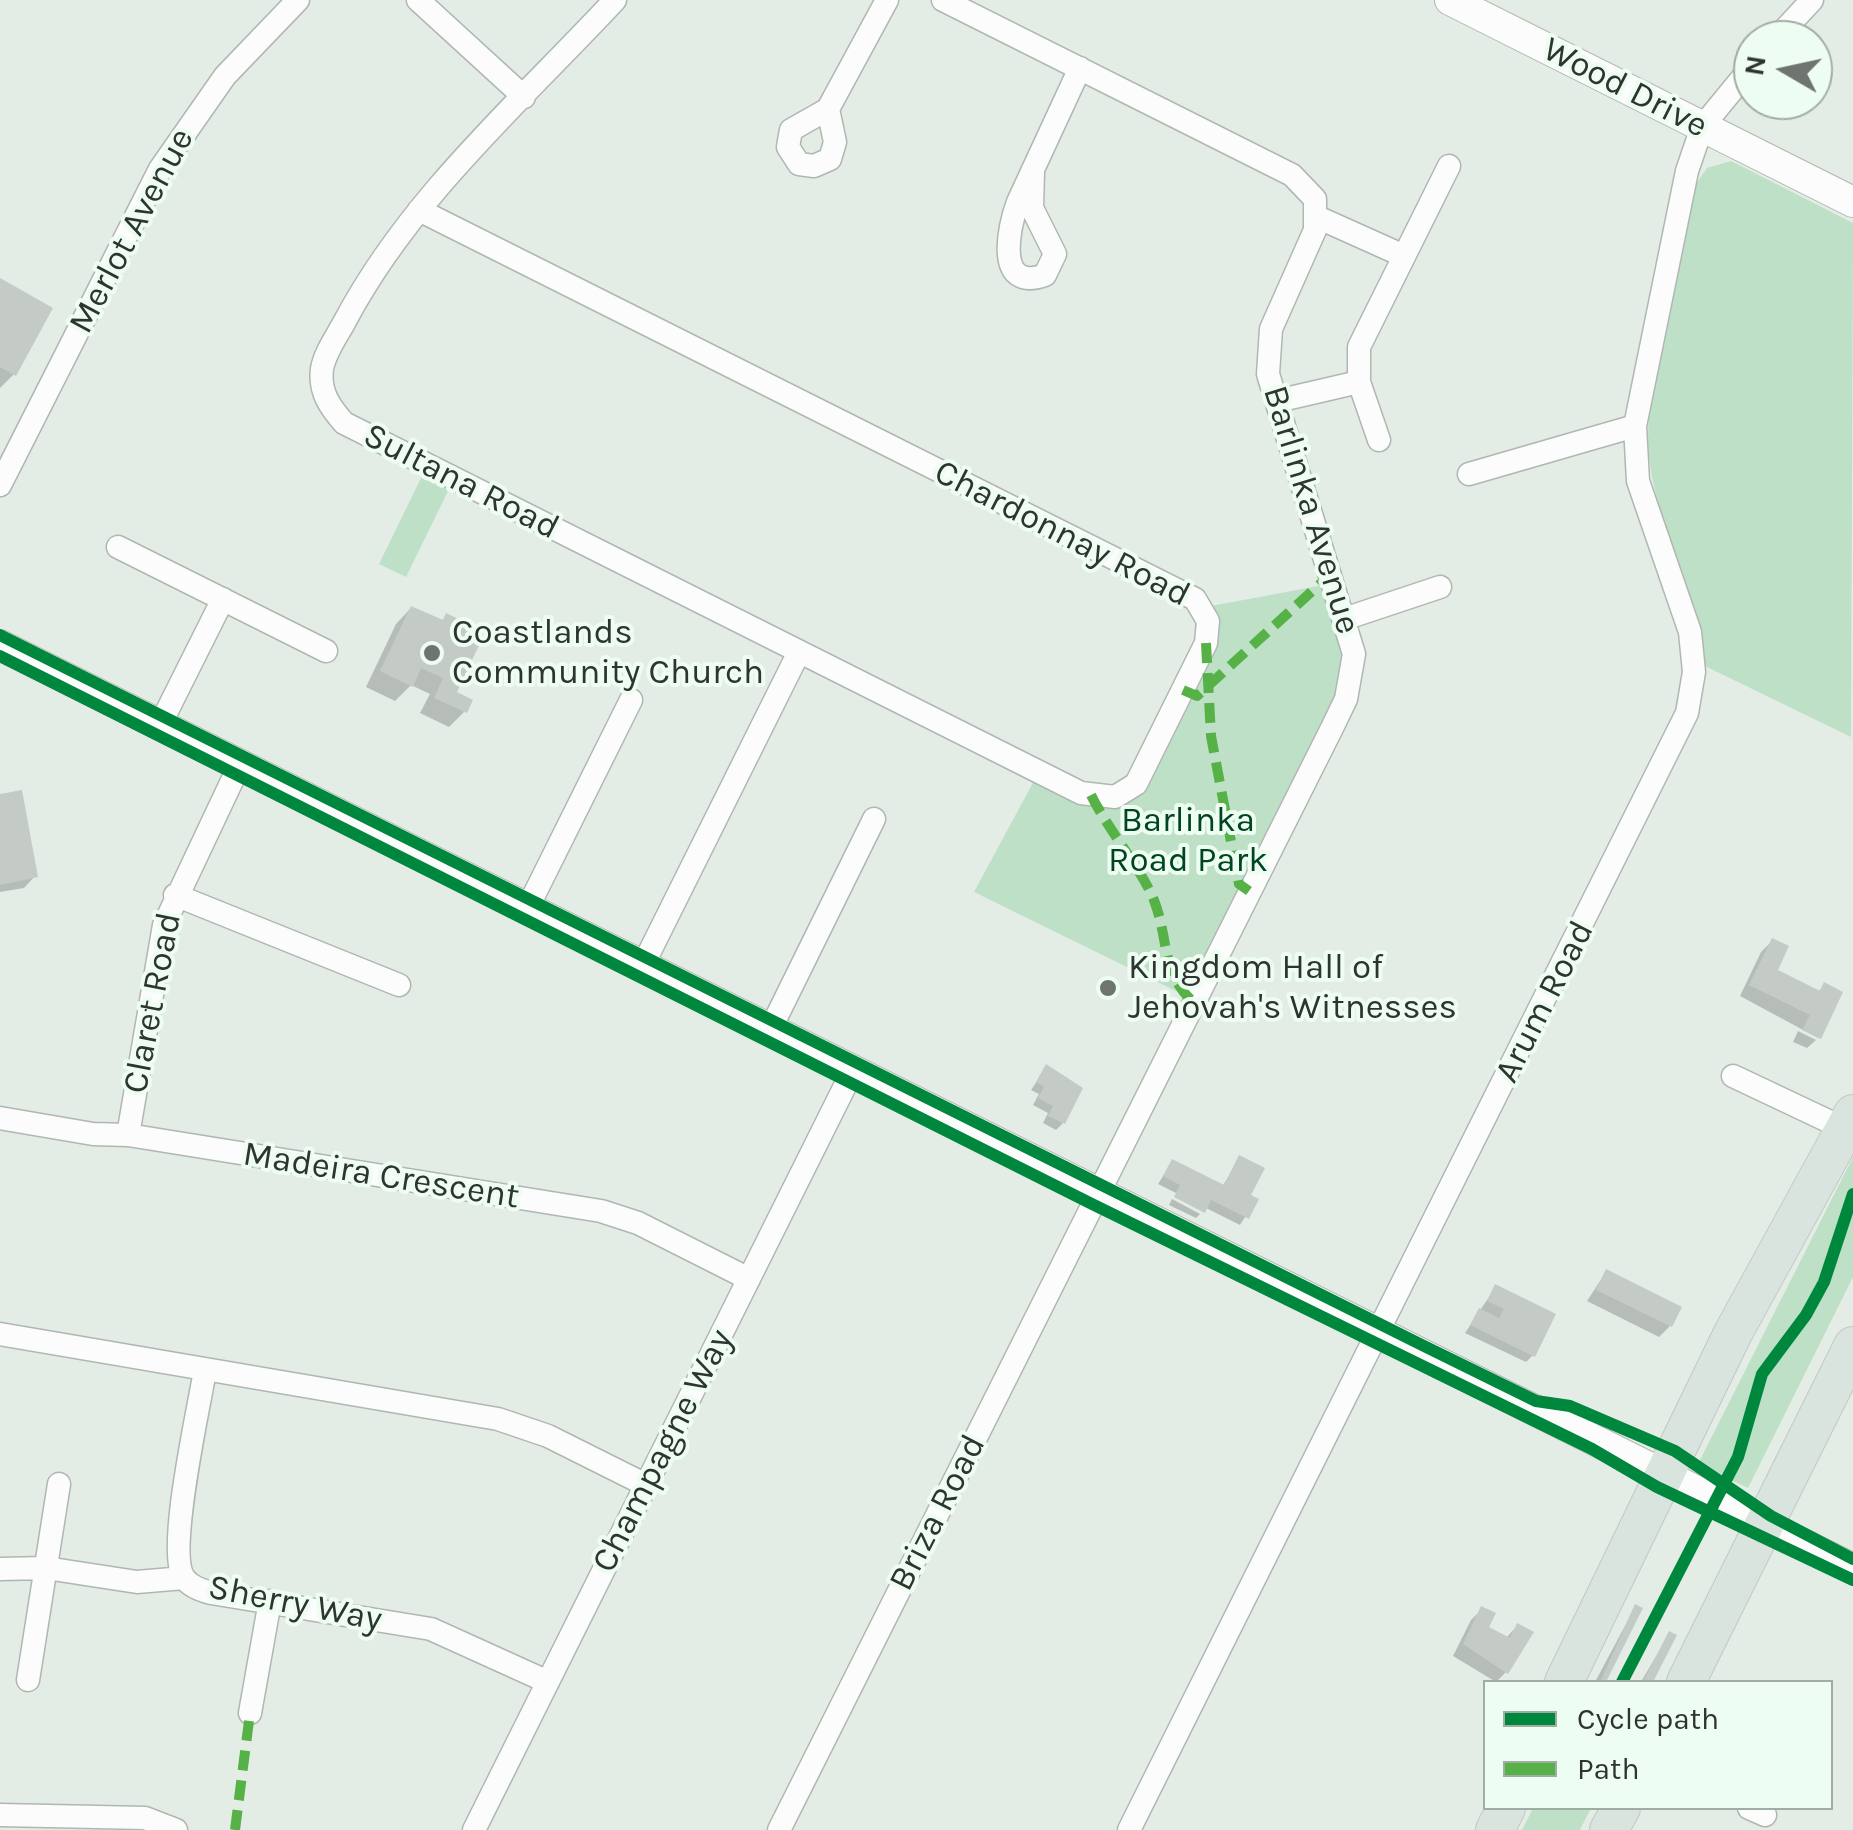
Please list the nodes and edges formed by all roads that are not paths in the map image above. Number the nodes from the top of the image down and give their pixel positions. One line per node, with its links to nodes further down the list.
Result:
1 (298, 0): 23 (street, Merlot Avenue)
2 (418, 0): 9 (street)
3 (614, 0): 9 (street)
4 (887, 0): 10 (street)
5 (944, 0): 7 (street)
6 (1450, 0): 11 (street, Wood Drive)
7 (1080, 68): 13 (street); 16 (street)
8 (1733, 89): 11 (street)
9 (524, 97): 15 (street, Sultana Road)
10 (828, 109)
11 (1702, 127): 14 (street, Wood Drive); 20 (street, Arum Road)
12 (1449, 166): 17 (street)
13 (1033, 171)
14 (1853, 202)
15 (418, 210): 30 (street, Sultana Road); 30 (street, Chardonnay Road)
16 (1318, 216): 17 (street); 19 (street, Barlinka Avenue)
17 (1404, 256): 18 (street)
18 (1359, 382): 19 (street); 21 (street)
19 (1277, 401): 27 (street, Barlinka Avenue)
20 (1634, 426): 22 (street); 48 (street, Arum Road)
21 (1378, 440)
22 (1468, 474)
23 (0, 486)
24 (118, 546): 26 (street)
25 (1440, 587): 27 (street)
26 (223, 599): 29 (street); 32 (street)
27 (1346, 618): 45 (street, Barlinka Avenue)
28 (0, 645): 32 (street)
29 (326, 651)
30 (800, 652): 37 (street)
31 (631, 700): 36 (street)
32 (160, 725): 33 (street)
33 (240, 766): 35 (street, Claret Road); 36 (street)
34 (874, 819): 39 (street)
35 (175, 895): 38 (street); 44 (street, Claret Road)
36 (527, 909): 37 (street)
37 (642, 967): 39 (street)
38 (399, 985)
39 (770, 1030): 40 (street)
40 (852, 1072): 45 (street); 46 (street, Champagne Way)
41 (1733, 1076): 43 (street)
42 (0, 1118): 44 (street, Madeira Crescent)
43 (1849, 1121): 51 (main road)
44 (128, 1135): 46 (street, Madeira Crescent)
45 (1097, 1195): 48 (street); 68 (street, Briza Road)
46 (749, 1279): 53 (street, Champagne Way)
47 (0, 1334): 50 (street)
48 (1378, 1334): 51 (street); 69 (street, Arum Road)
49 (1853, 1346): 54 (main road)
50 (205, 1370): 53 (street); 58 (street, Sherry Way)
51 (1664, 1472): 54 (street); 61 (main road)
52 (59, 1484): 55 (street)
53 (646, 1485): 63 (street, Champagne Way)
54 (1766, 1526): 56 (street); 62 (main road)
55 (46, 1568): 57 (street); 58 (street); 60 (street)
56 (1853, 1569)
57 (0, 1570)
58 (178, 1580): 59 (street, Sherry Way)
59 (270, 1601): 63 (street, Sherry Way); 64 (street)
60 (28, 1680)
61 (1565, 1680)
62 (1687, 1680)
63 (548, 1682): 67 (street, Champagne Way)
64 (250, 1714)
65 (0, 1815): 66 (street)
66 (176, 1830)
67 (474, 1830)
68 (779, 1830)
69 (1130, 1830)

